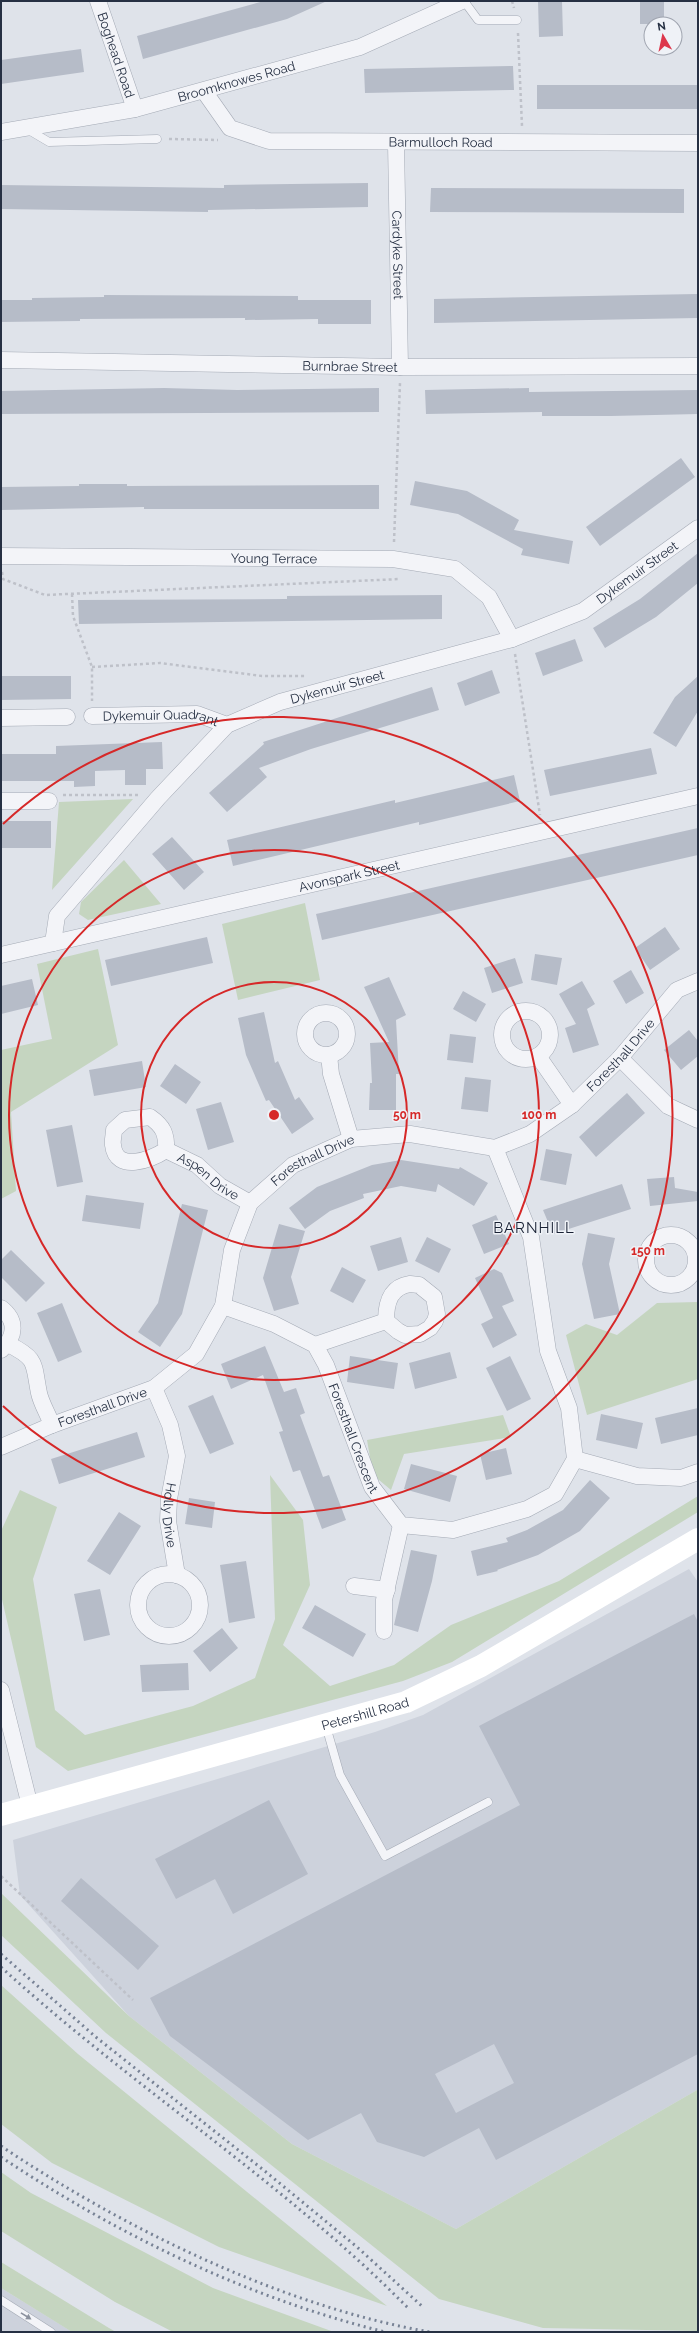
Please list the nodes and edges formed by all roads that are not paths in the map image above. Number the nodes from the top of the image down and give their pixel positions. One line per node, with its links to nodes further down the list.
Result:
1 (98, 1): 5 (street, Boghead Road)
2 (463, 1): 3 (lane); 4 (street, Broomknowes Road)
3 (517, 20)
4 (204, 91): 5 (street, Broomknowes Road); 9 (street, Barmulloch Road)
5 (135, 110): 6 (street, Broomknowes Road)
6 (27, 129): 7 (street, Broomknowes Road); 8 (lane)
7 (1, 132)
8 (157, 139)
9 (396, 143): 10 (street, Barmulloch Road); 13 (street, Cardyke Street)
10 (698, 143)
11 (1, 360): 13 (street, Burnbrae Street)
12 (698, 366): 13 (street, Burnbrae Street)
13 (400, 367)
14 (698, 528): 16 (street, Dykemuir Street)
15 (2, 556): 16 (street, Young Terrace)
16 (512, 638): 20 (street, Dykemuir Street)
17 (92, 716): 20 (street, Dykemuir Quadrant)
18 (67, 717): 19 (street)
19 (1, 718)
20 (227, 725): 24 (street, Dykemuir Street)
21 (698, 796): 24 (street, Avonspark Street)
22 (1, 801): 23 (street)
23 (49, 801)
24 (53, 943): 25 (street, Avonspark Street)
25 (1, 955)
26 (698, 981): 29 (street, Foresthall Drive)
27 (328, 1055): 32 (street)
28 (538, 1056): 30 (street)
29 (620, 1058): 30 (street, Foresthall Drive); 31 (street)
30 (572, 1105): 33 (street, Foresthall Drive)
31 (698, 1120)
32 (351, 1139): 33 (street, Foresthall Drive); 35 (street, Foresthall Drive)
33 (495, 1148): 44 (street)
34 (166, 1150): 35 (street, Aspen Drive)
35 (250, 1203): 36 (street, Foresthall Drive)
36 (223, 1306): 39 (street); 41 (street, Foresthall Drive)
37 (1, 1308): 40 (street)
38 (386, 1321): 39 (street)
39 (315, 1345): 46 (street, Foresthall Crescent)
40 (4, 1347): 42 (street)
41 (154, 1388): 42 (street, Foresthall Drive); 48 (street, Holly Drive)
42 (52, 1425): 43 (street, Foresthall Drive)
43 (1, 1446)
44 (575, 1459): 45 (street); 46 (street)
45 (698, 1472)
46 (401, 1525): 50 (street)
47 (697, 1543): 53 (street, Petershill Road)
48 (177, 1575)
49 (354, 1586): 50 (street)
50 (387, 1590): 51 (street)
51 (384, 1631)
52 (1, 1690): 55 (street)
53 (326, 1726): 54 (lane); 55 (street, Petershill Road)
54 (488, 1802)
55 (30, 1806): 56 (street, Petershill Road)
56 (1, 1815)
57 (1, 2300): 58 (lane, one-way to 58)
58 (51, 2332)

